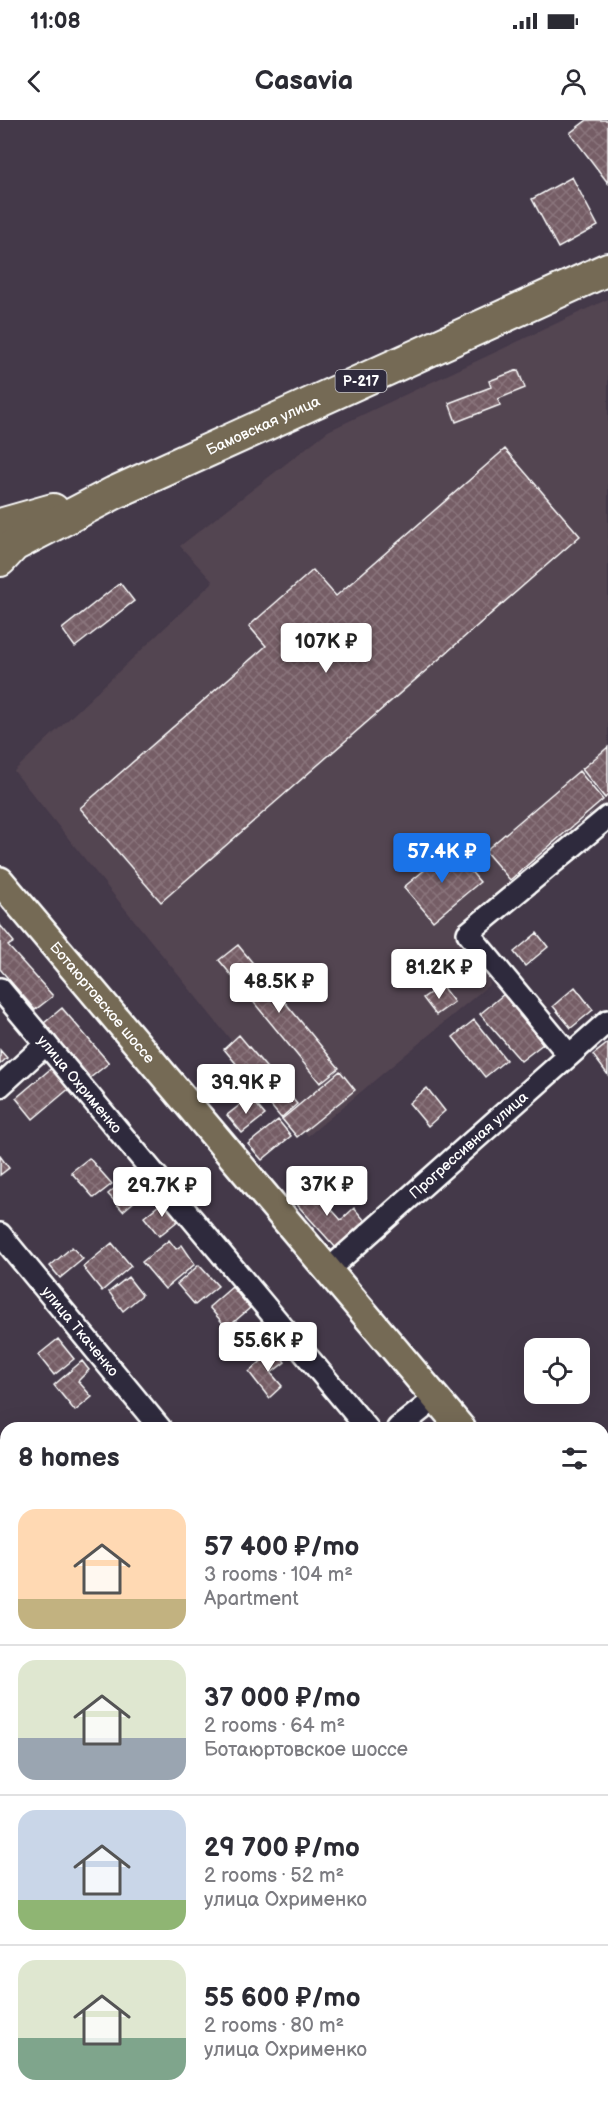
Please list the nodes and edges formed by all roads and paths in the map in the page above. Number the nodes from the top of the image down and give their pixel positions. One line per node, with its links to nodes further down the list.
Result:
1 (608, 269): 2 (highway, Бамовская улица / Р-217)
2 (114, 493): 3 (highway); 4 (highway)
3 (0, 525)
4 (0, 560)
5 (608, 817): 10 (street)
6 (0, 881): 13 (main road, Ботаюртовское шоссе)
7 (0, 989): 9 (street, улица Охрименко)
8 (608, 1021): 10 (street, Прогрессивная улица)
9 (46, 1044): 11 (street); 16 (street, улица Охрименко)
10 (569, 1055): 13 (street, Прогрессивная улица)
11 (0, 1086)
12 (0, 1234): 15 (street, улица Ткаченко)
13 (328, 1270): 14 (main road, Ботаюртовское шоссе)
14 (436, 1398): 17 (street); 18 (main road, Ботаюртовское шоссе)
15 (155, 1422)
16 (362, 1422)
17 (406, 1422)
18 (456, 1422)

